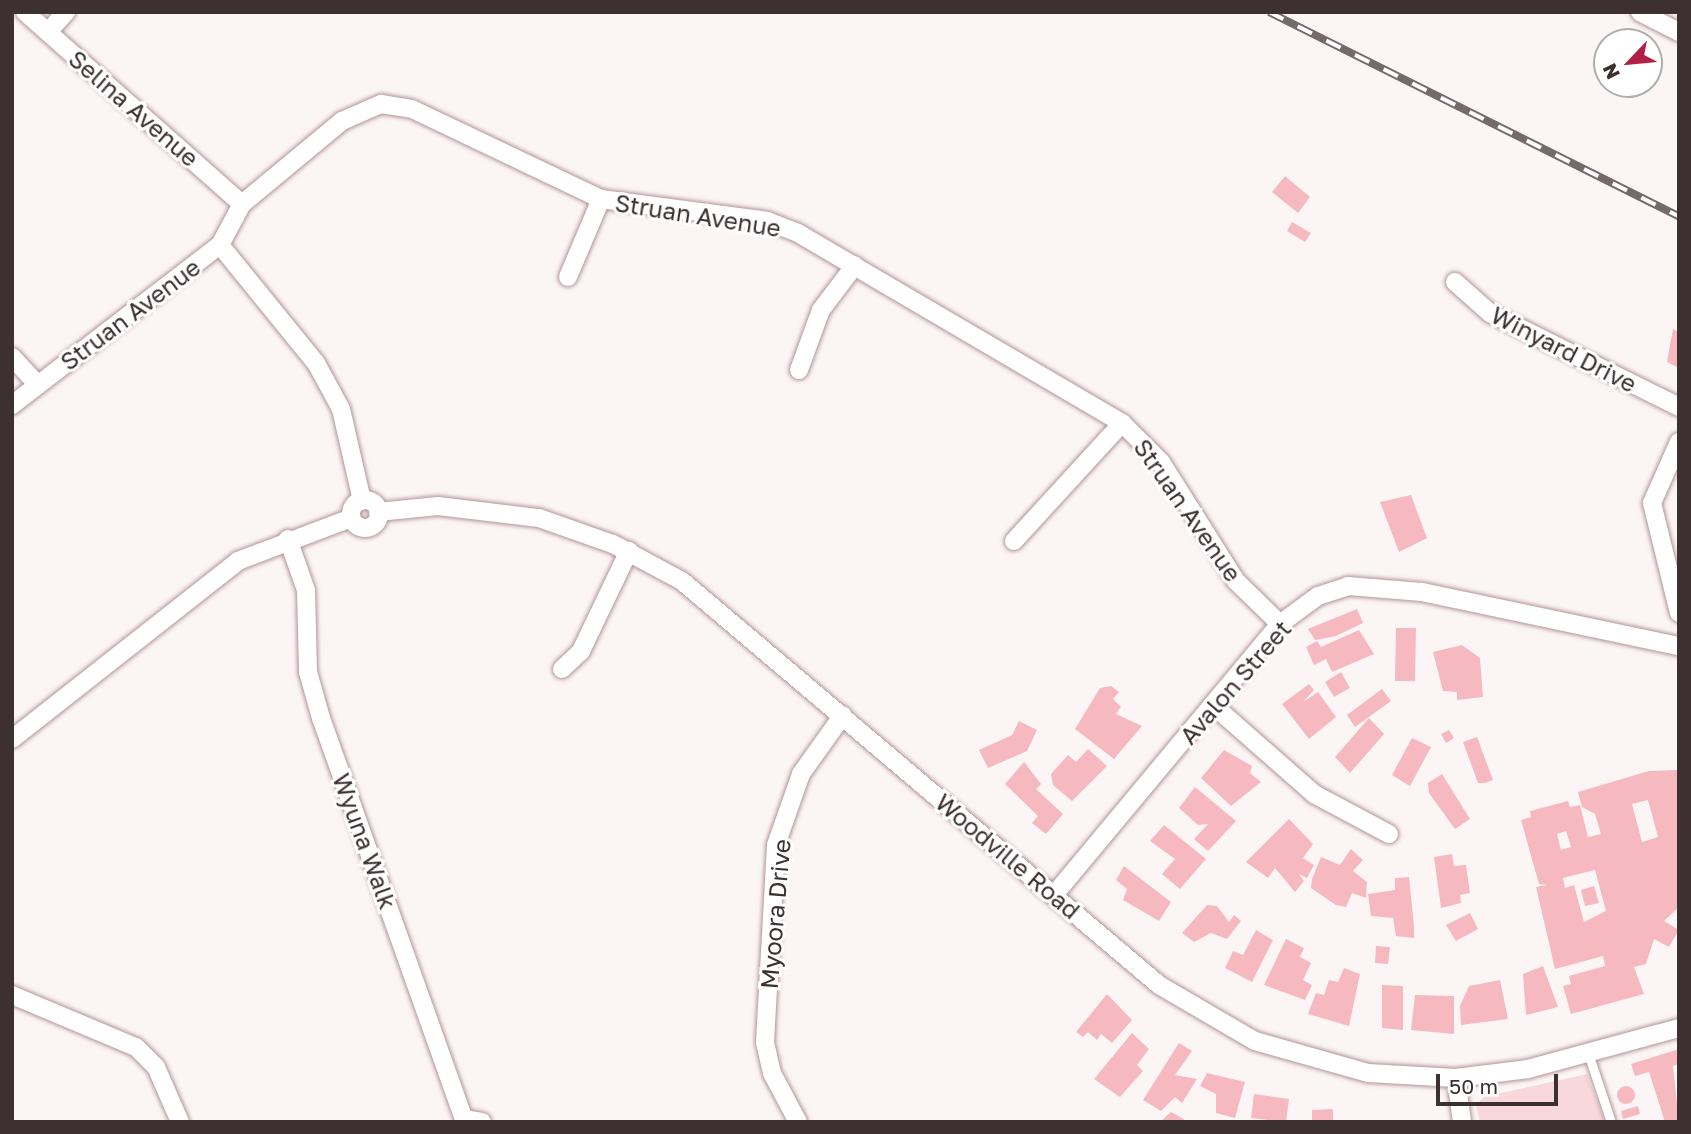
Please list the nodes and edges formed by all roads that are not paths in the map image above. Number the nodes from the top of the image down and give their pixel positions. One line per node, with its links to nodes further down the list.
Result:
1 (25, 12): 4 (street, Selina Avenue)
2 (66, 12): 4 (street)
3 (1641, 12): 5 (street)
4 (48, 32): 7 (street, Selina Avenue)
5 (1679, 32)
6 (601, 199): 7 (street, Struan Avenue); 9 (street, Struan Avenue); 10 (street)
7 (242, 204): 8 (street, Struan Avenue)
8 (220, 245): 14 (street, Struan Avenue); 19 (street)
9 (855, 265): 13 (street); 17 (street, Struan Avenue)
10 (568, 277)
11 (1455, 282): 16 (street, Winyard Drive)
12 (12, 357): 14 (street)
13 (799, 370)
14 (37, 384): 15 (street, Struan Avenue)
15 (12, 405)
16 (1679, 407)
17 (1122, 423): 23 (street); 26 (street, Struan Avenue)
18 (1679, 442): 25 (street)
19 (362, 501): 20 (street); 21 (street)
20 (378, 512): 21 (street, Woodville Road); 24 (street, Woodville Road)
21 (351, 518): 22 (street)
22 (288, 539): 31 (street); 39 (street, Wyuna Walk)
23 (1014, 541)
24 (629, 551): 28 (street); 30 (street, Woodville Road)
25 (1679, 613)
26 (1280, 624): 27 (street, Avalon Street); 29 (street, Avalon Street)
27 (1679, 646)
28 (562, 668)
29 (1213, 706): 32 (street); 33 (street, Avalon Street)
30 (844, 715): 33 (street, Woodville Road); 40 (street, Myoora Drive)
31 (12, 739)
32 (1389, 834)
33 (1054, 895): 37 (street, Woodville Road)
34 (12, 995): 38 (street)
35 (1679, 1028): 36 (street, Woodville Road)
36 (1588, 1053): 37 (street, Woodville Road); 42 (lane)
37 (1456, 1078): 41 (street)
38 (180, 1122)
39 (482, 1122)
40 (798, 1122)
41 (1462, 1122)
42 (1611, 1122)

